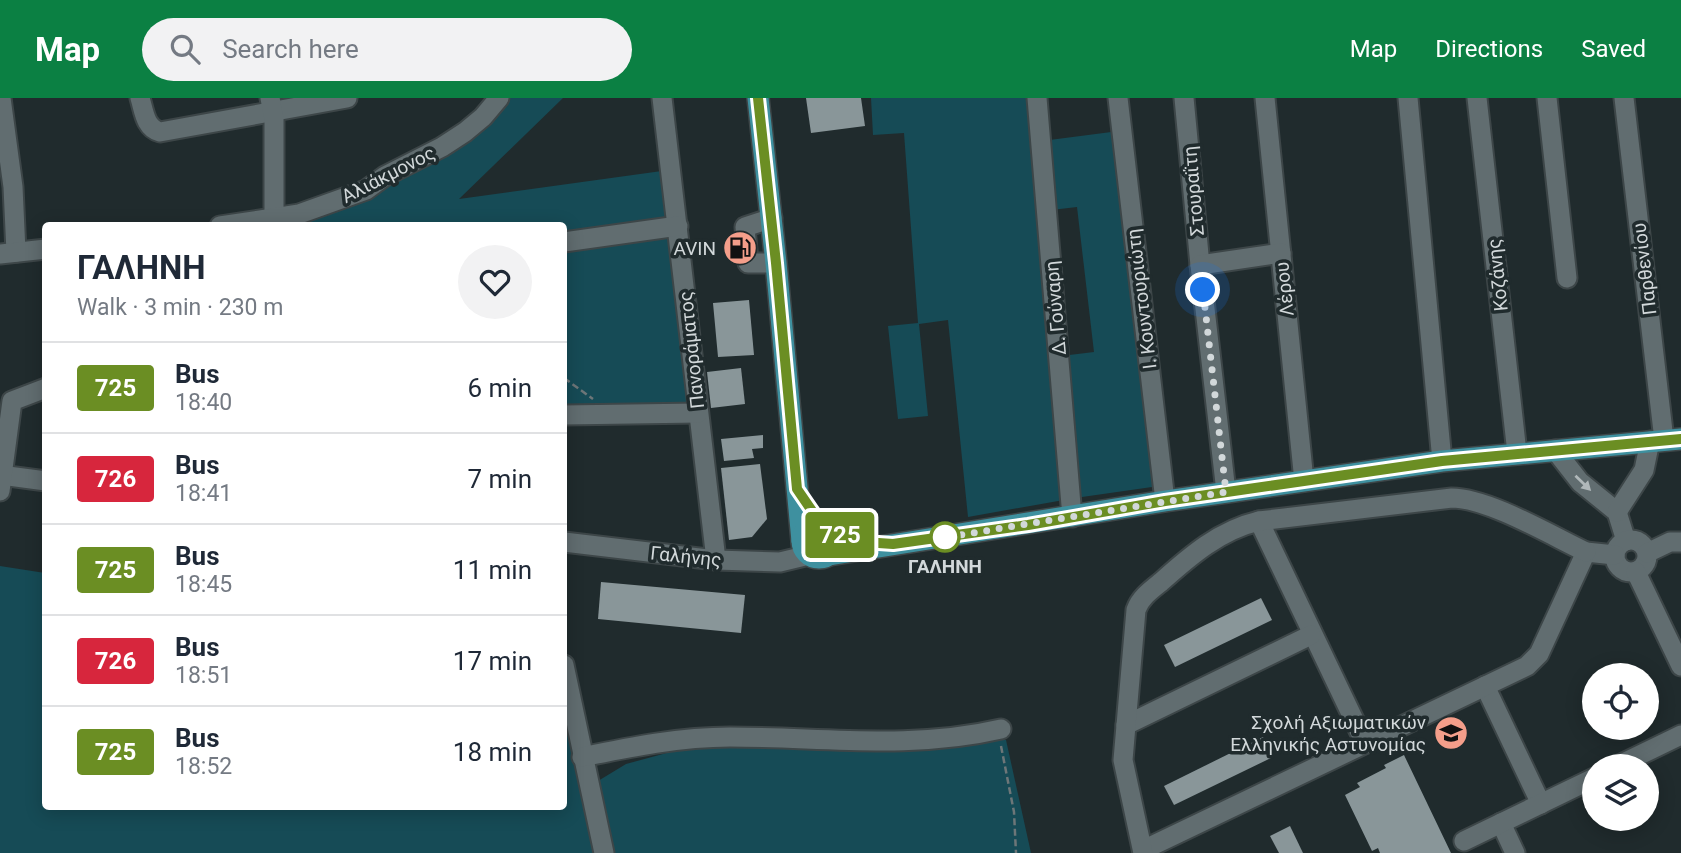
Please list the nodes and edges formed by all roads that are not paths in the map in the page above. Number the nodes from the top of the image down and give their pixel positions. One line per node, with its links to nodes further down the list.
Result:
1 (139, 98): 15 (street)
2 (347, 98): 15 (street)
3 (499, 98): 17 (street, Αλιάκμονος)
4 (662, 98): 19 (street, Πανοράματος)
5 (758, 98): 36 (main road)
6 (1037, 98): 40 (street, Δ. Γούναρη)
7 (1118, 98): 38 (street, Ι. Κουντουριώτη)
8 (1184, 98): 24 (street, Στουραΐτη)
9 (1265, 98): 23 (street, Λέρου)
10 (1408, 98): 32 (street)
11 (1477, 98): 31 (street, Κοζάνης)
12 (1547, 98): 25 (street)
13 (1624, 98): 29 (street, Παρθενίου)
14 (2, 99): 16 (street)
15 (271, 105): 17 (street)
16 (7, 188): 22 (street)
17 (274, 218): 18 (street, Αλιάκμονος)
18 (247, 222)
19 (678, 226): 20 (street); 27 (street, Πανοράματος)
20 (567, 242)
21 (42, 249): 22 (street)
22 (8, 253)
23 (1281, 253): 24 (street); 35 (street, Λέρου)
24 (1200, 265): 37 (street, Στουραΐτη)
25 (1567, 278)
26 (42, 390): 33 (street)
27 (698, 413): 28 (street); 50 (street, Πανοράματος)
28 (567, 415)
29 (1665, 440): 30 (main road); 39 (street)
30 (1555, 450): 31 (main road); 39 (street, one-way to 39)
31 (1517, 453): 32 (main road)
32 (1442, 461): 35 (main road)
33 (1, 480): 34 (street)
34 (42, 481)
35 (1304, 481): 37 (main road)
36 (797, 489): 42 (main road); 47 (main road)
37 (1226, 492): 38 (main road)
38 (1165, 501): 40 (main road)
39 (1617, 512): 46 (street)
40 (1072, 517): 45 (main road)
41 (1259, 522): 48 (street); 52 (street); 56 (street)
42 (828, 528): 45 (main road); 47 (main road); 47 (main road)
43 (567, 541): 50 (street, Γαλήνης)
44 (1681, 542): 49 (street)
45 (893, 544): 47 (main road)
46 (1621, 548): 48 (street); 49 (street); 51 (street)
47 (813, 550): 50 (street, Γαλήνης)
48 (1586, 552): 55 (street)
49 (1647, 553): 51 (street)
50 (716, 560)
51 (1636, 572): 53 (street)
52 (1311, 635): 56 (street); 59 (street)
53 (1681, 666)
54 (567, 680): 61 (street)
55 (1485, 686): 59 (street); 63 (street)
56 (1126, 725): 66 (street)
57 (998, 730): 61 (street)
58 (1681, 736): 60 (street)
59 (1365, 743): 66 (street)
60 (1643, 754)
61 (582, 757): 67 (street)
62 (1582, 784): 63 (street)
63 (1541, 804): 64 (street)
64 (1501, 823): 65 (street); 68 (street)
65 (1464, 841)
66 (1143, 852)
67 (604, 853)
68 (1515, 853)

